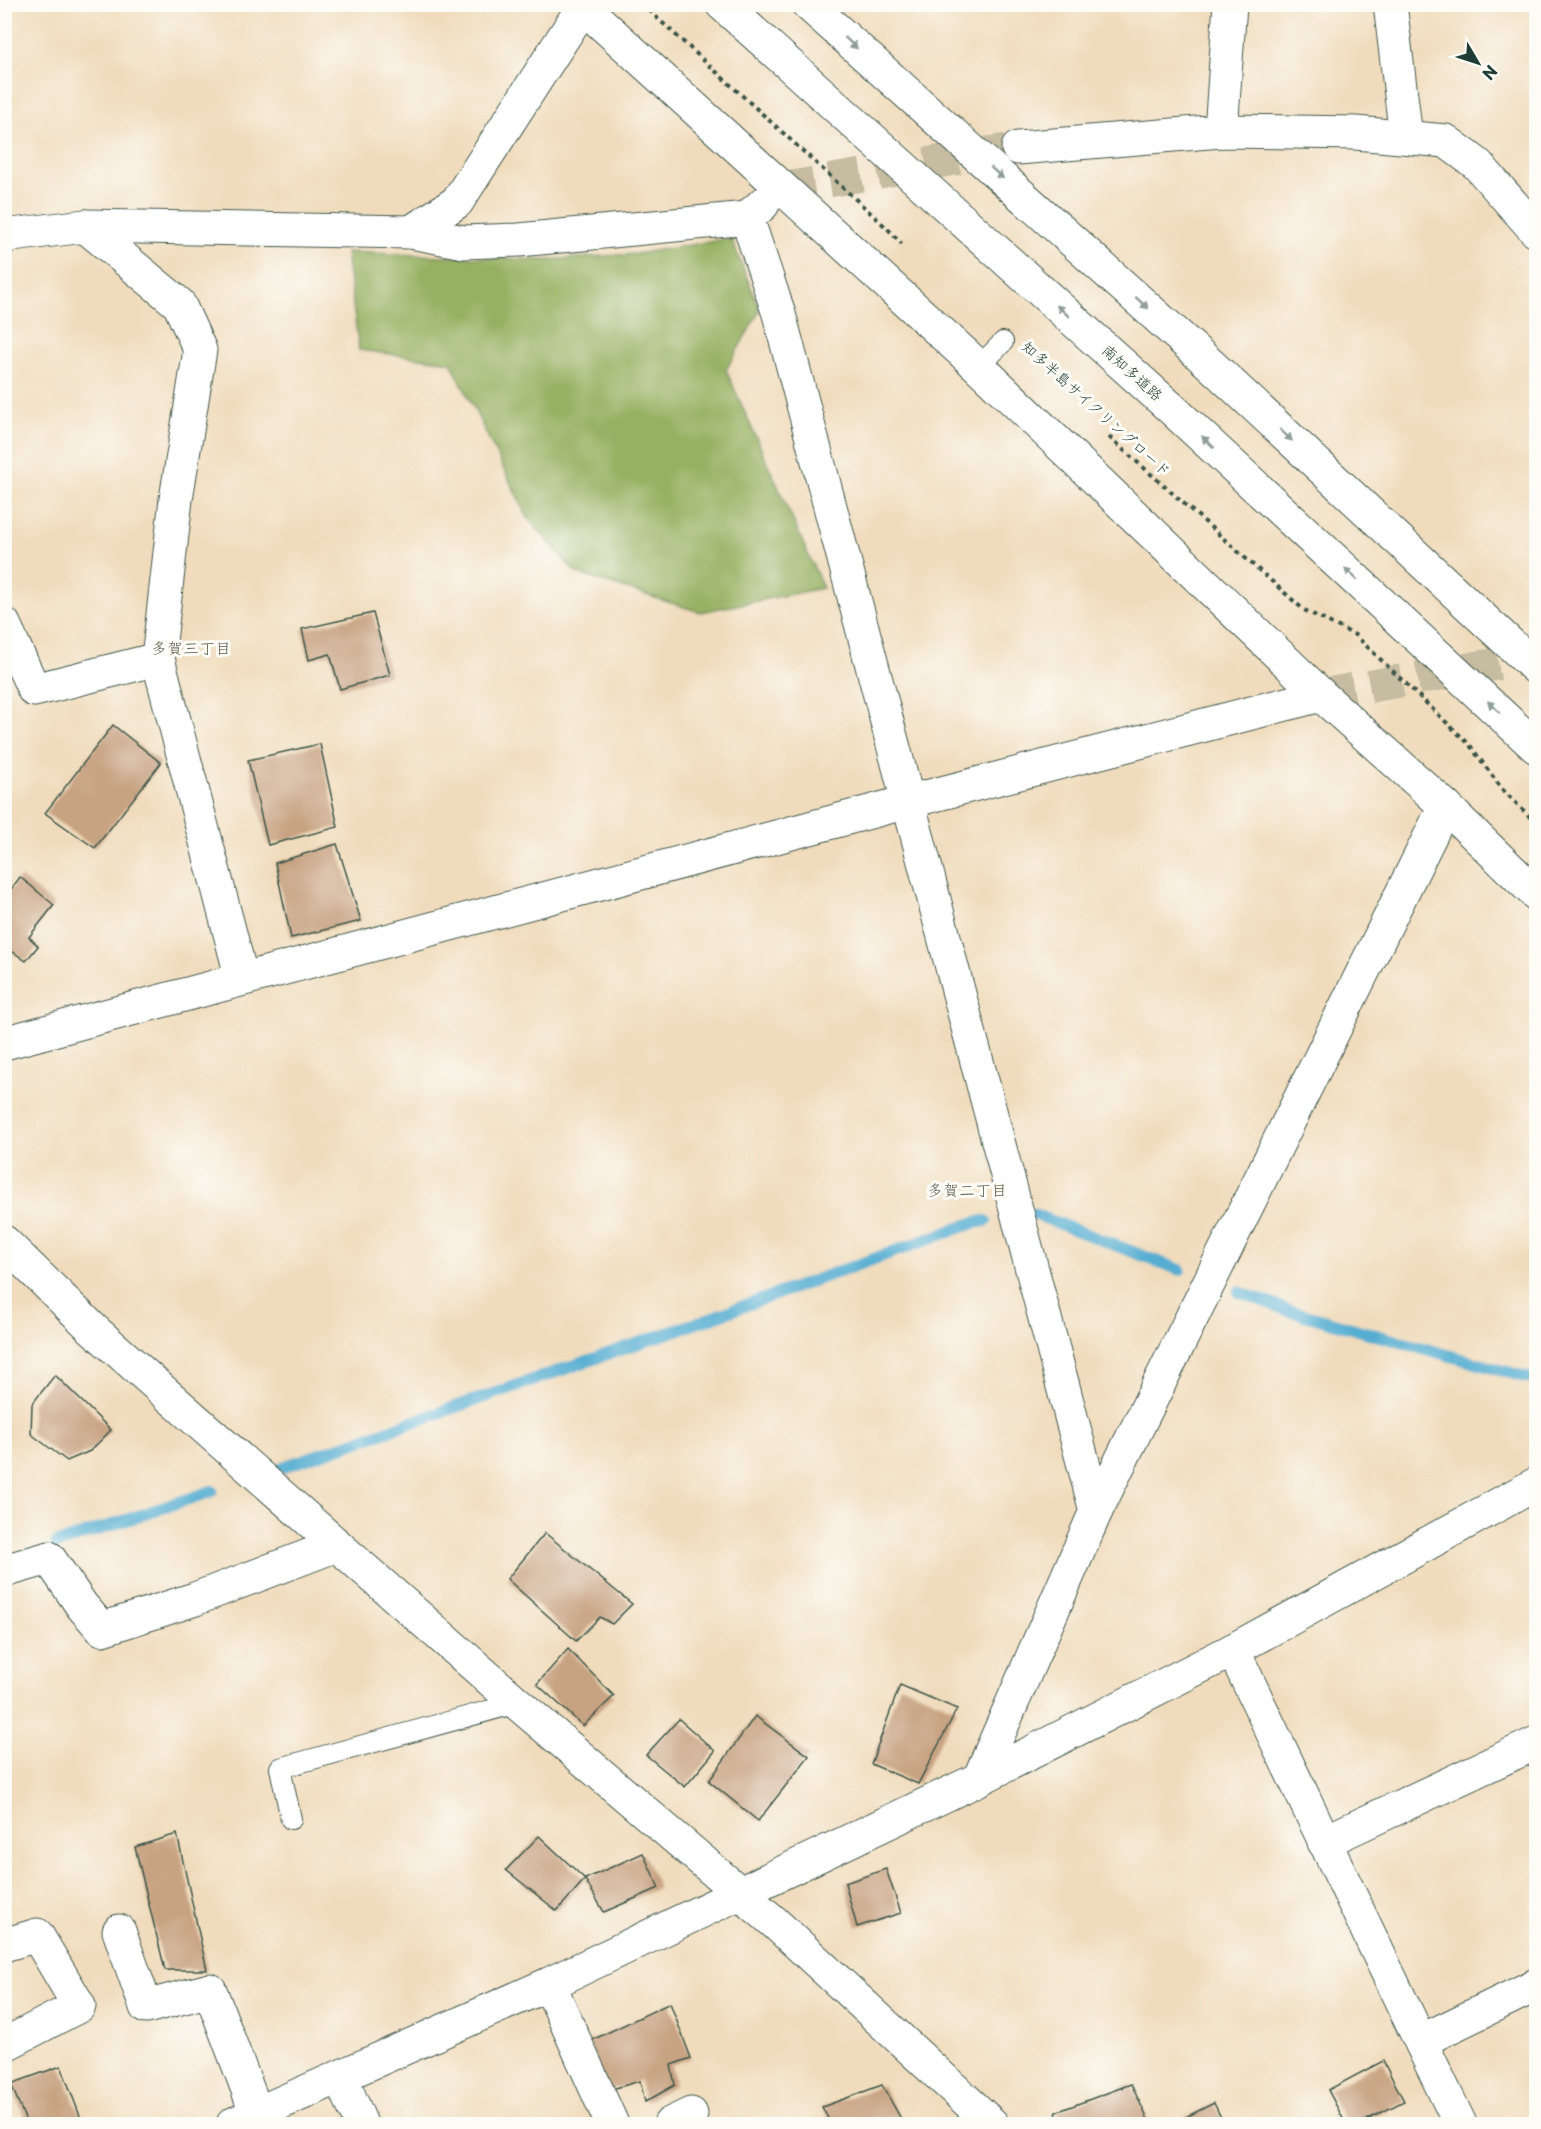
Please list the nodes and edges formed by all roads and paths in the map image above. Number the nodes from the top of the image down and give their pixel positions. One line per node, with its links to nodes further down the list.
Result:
1 (642, 4): 16 (path)
2 (722, 4): 24 (main road, 南知多道路, one-way to 2)
3 (808, 4): 22 (main road, one-way to 22)
4 (1230, 4): 7 (main road)
5 (1390, 4): 8 (main road)
6 (581, 6): 10 (main road); 14 (main road)
7 (1221, 132): 8 (main road); 9 (main road)
8 (1406, 138): 13 (main road)
9 (1018, 148)
10 (781, 189): 11 (main road); 18 (main road)
11 (747, 218): 14 (main road); 25 (main road)
12 (85, 226): 14 (main road); 15 (main road); 21 (main road)
13 (1536, 231)
14 (411, 232)
15 (4, 236)
16 (908, 252)
17 (1003, 342): 18 (lane)
18 (979, 367): 23 (main road)
19 (1105, 434): 27 (path, 知多半島サイクリングロード)
20 (4, 624): 21 (main road)
21 (158, 659): 29 (main road)
22 (1536, 668)
23 (1321, 695): 25 (main road); 26 (main road)
24 (1536, 747)
25 (907, 802): 29 (main road); 33 (main road)
26 (1445, 806): 28 (main road); 33 (main road)
27 (1536, 823)
28 (1536, 894)
29 (242, 979): 30 (main road)
30 (4, 1043)
31 (4, 1242): 34 (main road)
32 (1536, 1484): 36 (main road)
33 (1095, 1511): 39 (main road)
34 (338, 1545): 35 (main road); 37 (main road)
35 (4, 1571)
36 (1233, 1650): 39 (main road); 41 (main road)
37 (517, 1703): 40 (lane); 42 (main road)
38 (1536, 1743): 41 (main road)
39 (979, 1779): 42 (main road)
40 (291, 1819)
41 (1324, 1842): 47 (main road)
42 (739, 1893): 45 (main road); 53 (main road)
43 (119, 1930): 50 (main road)
44 (4, 1945): 48 (main road)
45 (549, 1984): 49 (main road); 52 (main road)
46 (1536, 1985): 47 (main road)
47 (1421, 2041): 54 (main road)
48 (4, 2045)
49 (341, 2077): 50 (main road); 51 (main road)
50 (245, 2119)
51 (361, 2124)
52 (612, 2124)
53 (992, 2124)
54 (1460, 2124)

